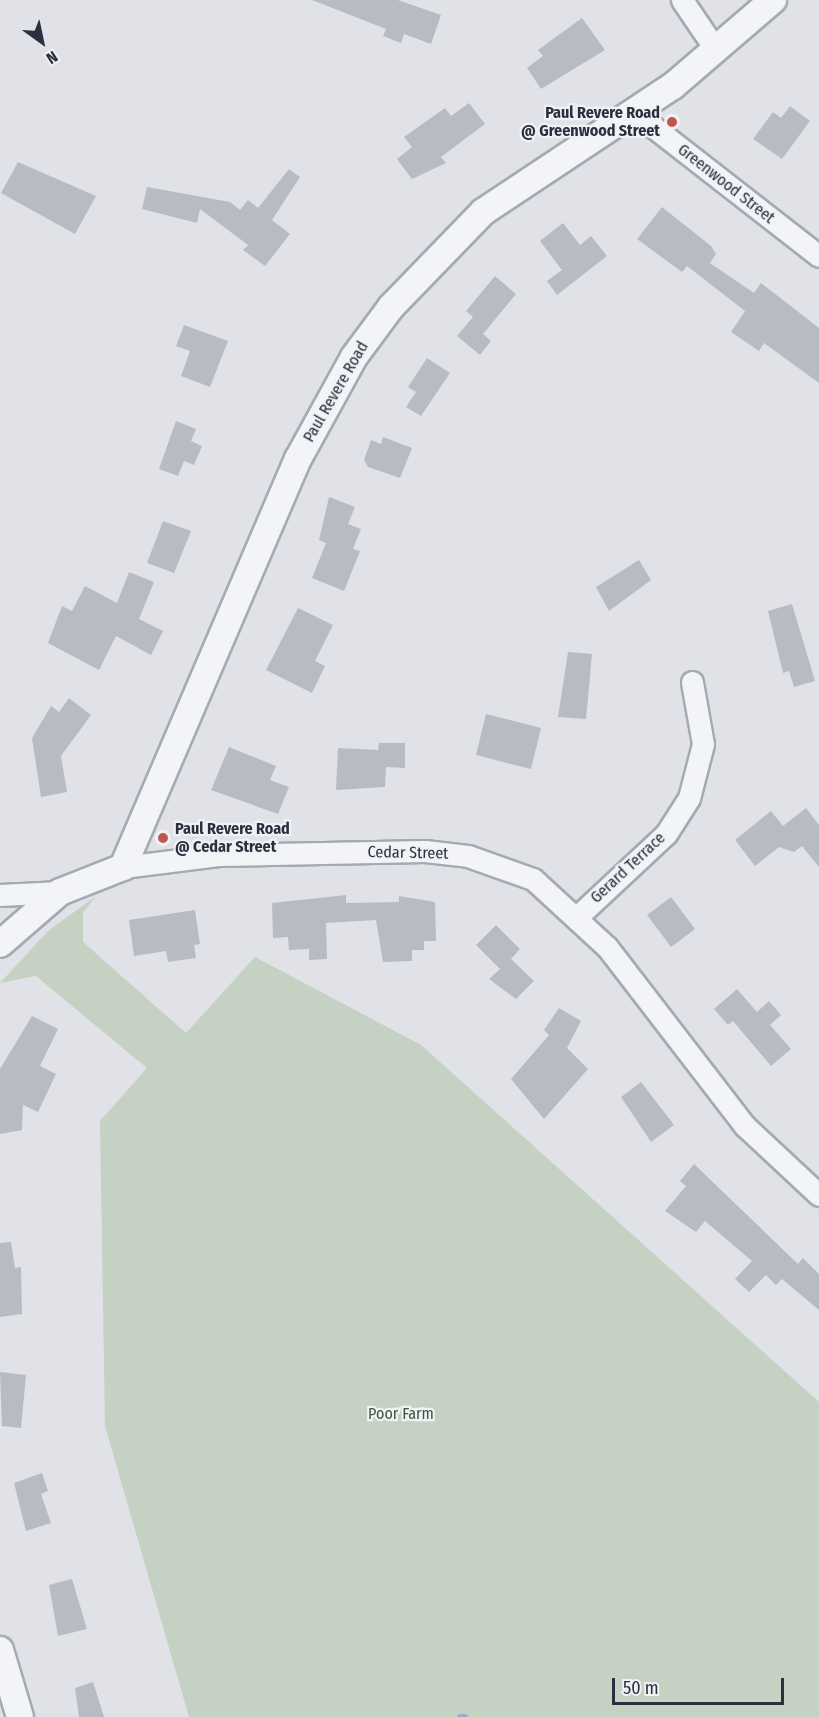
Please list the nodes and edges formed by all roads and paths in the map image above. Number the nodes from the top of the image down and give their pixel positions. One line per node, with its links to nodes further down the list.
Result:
1 (682, 0): 3 (street)
2 (773, 0): 3 (street, Paul Revere Road)
3 (716, 50): 4 (street, Paul Revere Road)
4 (634, 112): 5 (street, Greenwood Street); 7 (street, Paul Revere Road)
5 (819, 256)
6 (692, 682): 10 (street, Gerard Terrace)
7 (123, 867): 8 (street, Cedar Street); 10 (street, Cedar Street)
8 (60, 892): 9 (street, Cedar Street); 11 (street)
9 (0, 895)
10 (578, 916): 12 (street, Cedar Street)
11 (0, 944)
12 (819, 1195)
13 (0, 1650): 14 (street)
14 (20, 1717)

